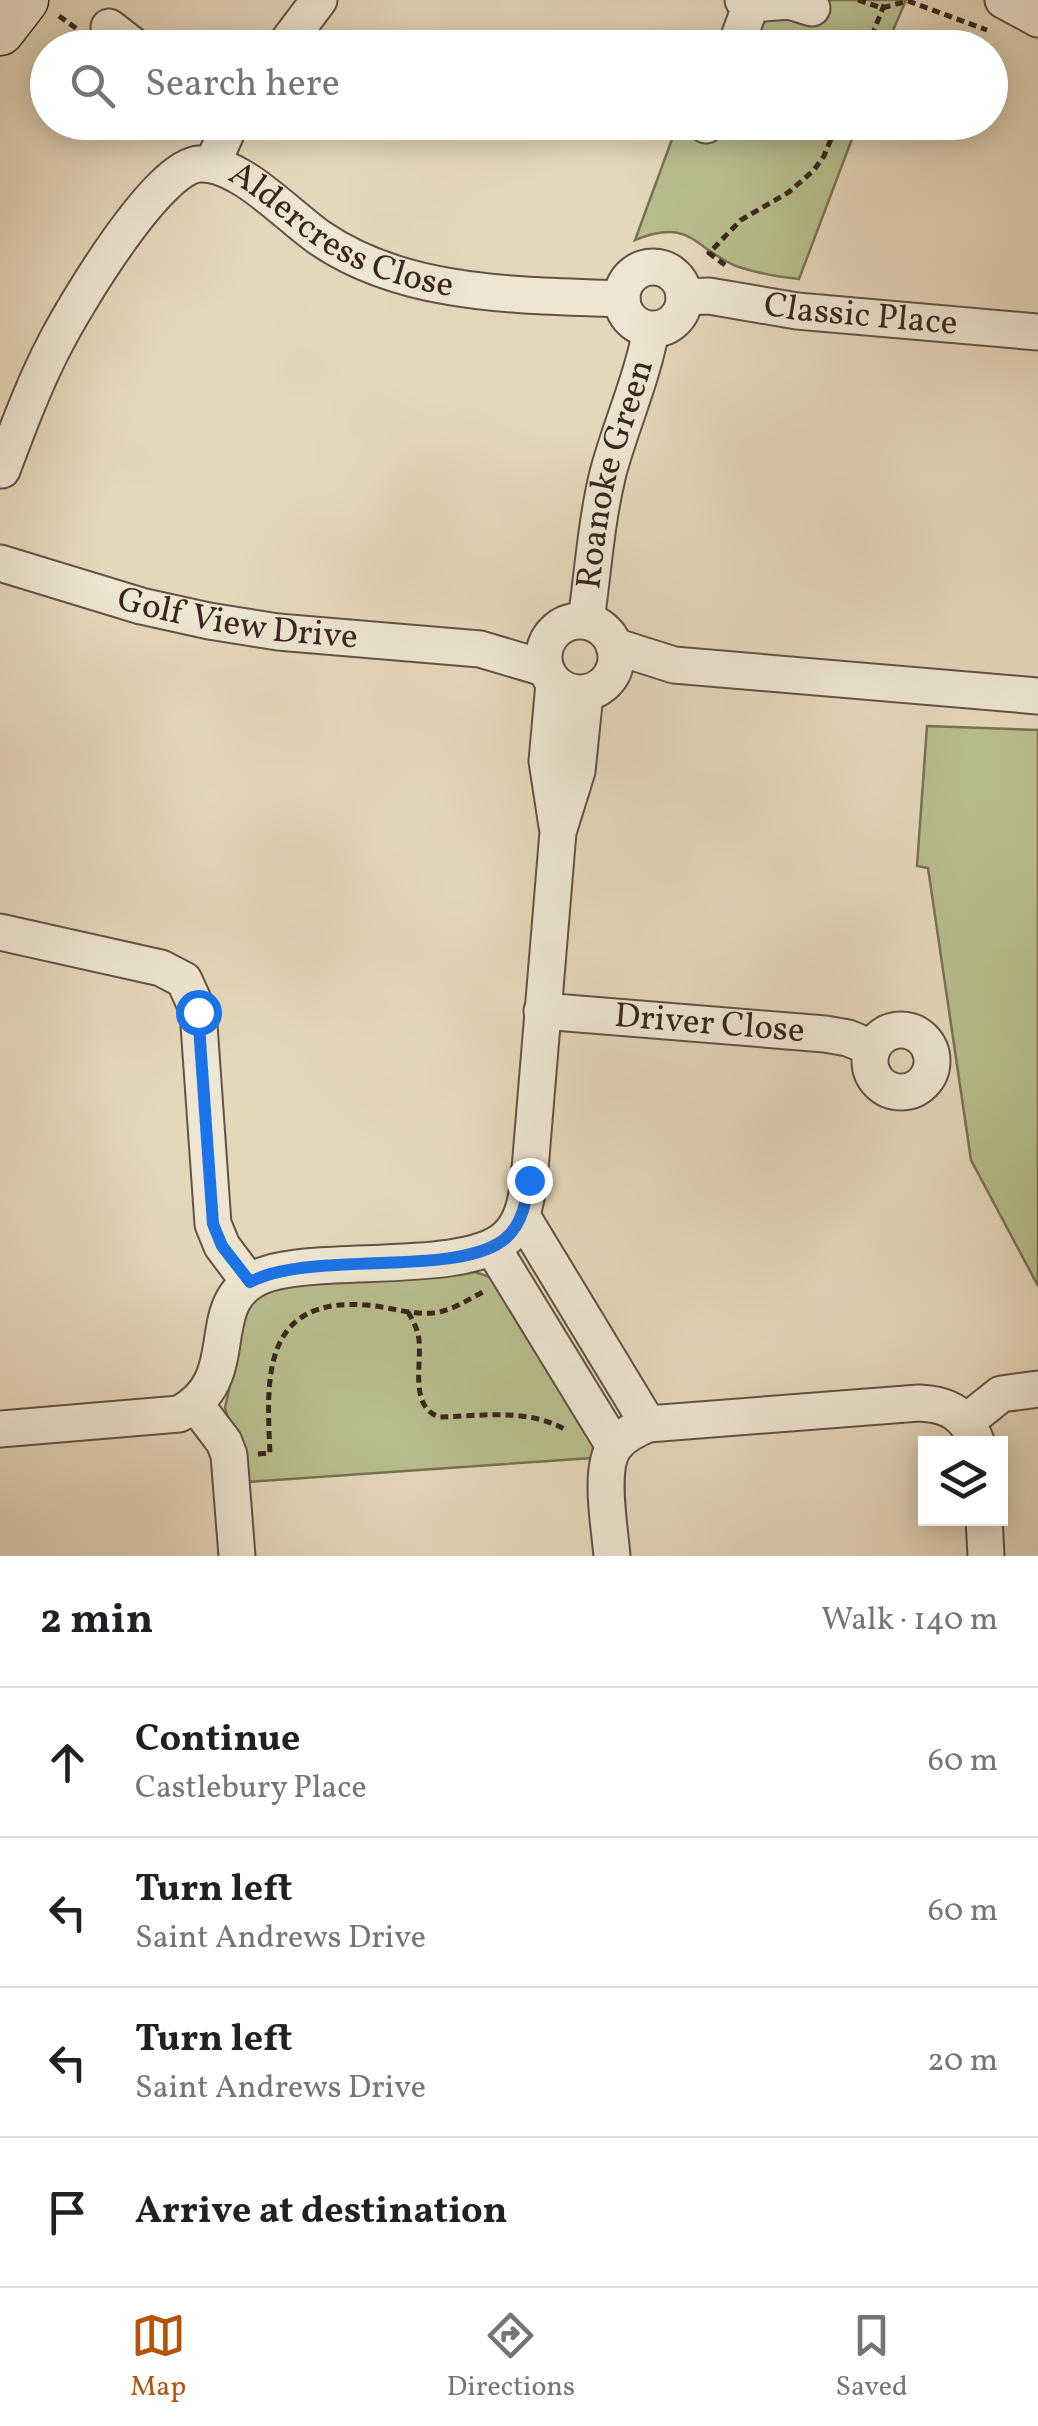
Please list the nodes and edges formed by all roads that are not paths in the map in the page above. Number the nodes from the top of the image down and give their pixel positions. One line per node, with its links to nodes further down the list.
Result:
1 (319, 0): 6 (street)
2 (1003, 0): 5 (street)
3 (747, 2): 4 (street); 7 (street)
4 (812, 8)
5 (1038, 19)
6 (296, 30)
7 (739, 30)
8 (224, 140): 9 (street)
9 (212, 165): 11 (street, Aldercress Close); 14 (street, Aldercress Close)
10 (684, 296): 11 (street); 12 (street); 13 (street, Classic Place)
11 (622, 299): 12 (street)
12 (652, 330): 16 (street, Roanoke Green)
13 (1038, 332)
14 (2, 470)
15 (0, 563): 16 (street, Golf View Drive)
16 (576, 668): 17 (street, Golf View Drive); 19 (street)
17 (1038, 696)
18 (0, 932): 23 (street)
19 (542, 1011): 20 (street, Driver Close); 21 (street)
20 (872, 1048)
21 (522, 1216): 22 (street); 26 (street)
22 (493, 1248): 23 (street); 29 (street)
23 (250, 1282): 25 (street)
24 (1038, 1390): 28 (street)
25 (196, 1405): 27 (street); 31 (street)
26 (648, 1424): 28 (street); 29 (street)
27 (0, 1429)
28 (971, 1433)
29 (614, 1446): 32 (street)
30 (984, 1526): 33 (street)
31 (237, 1556)
32 (612, 1556)
33 (986, 1556)

